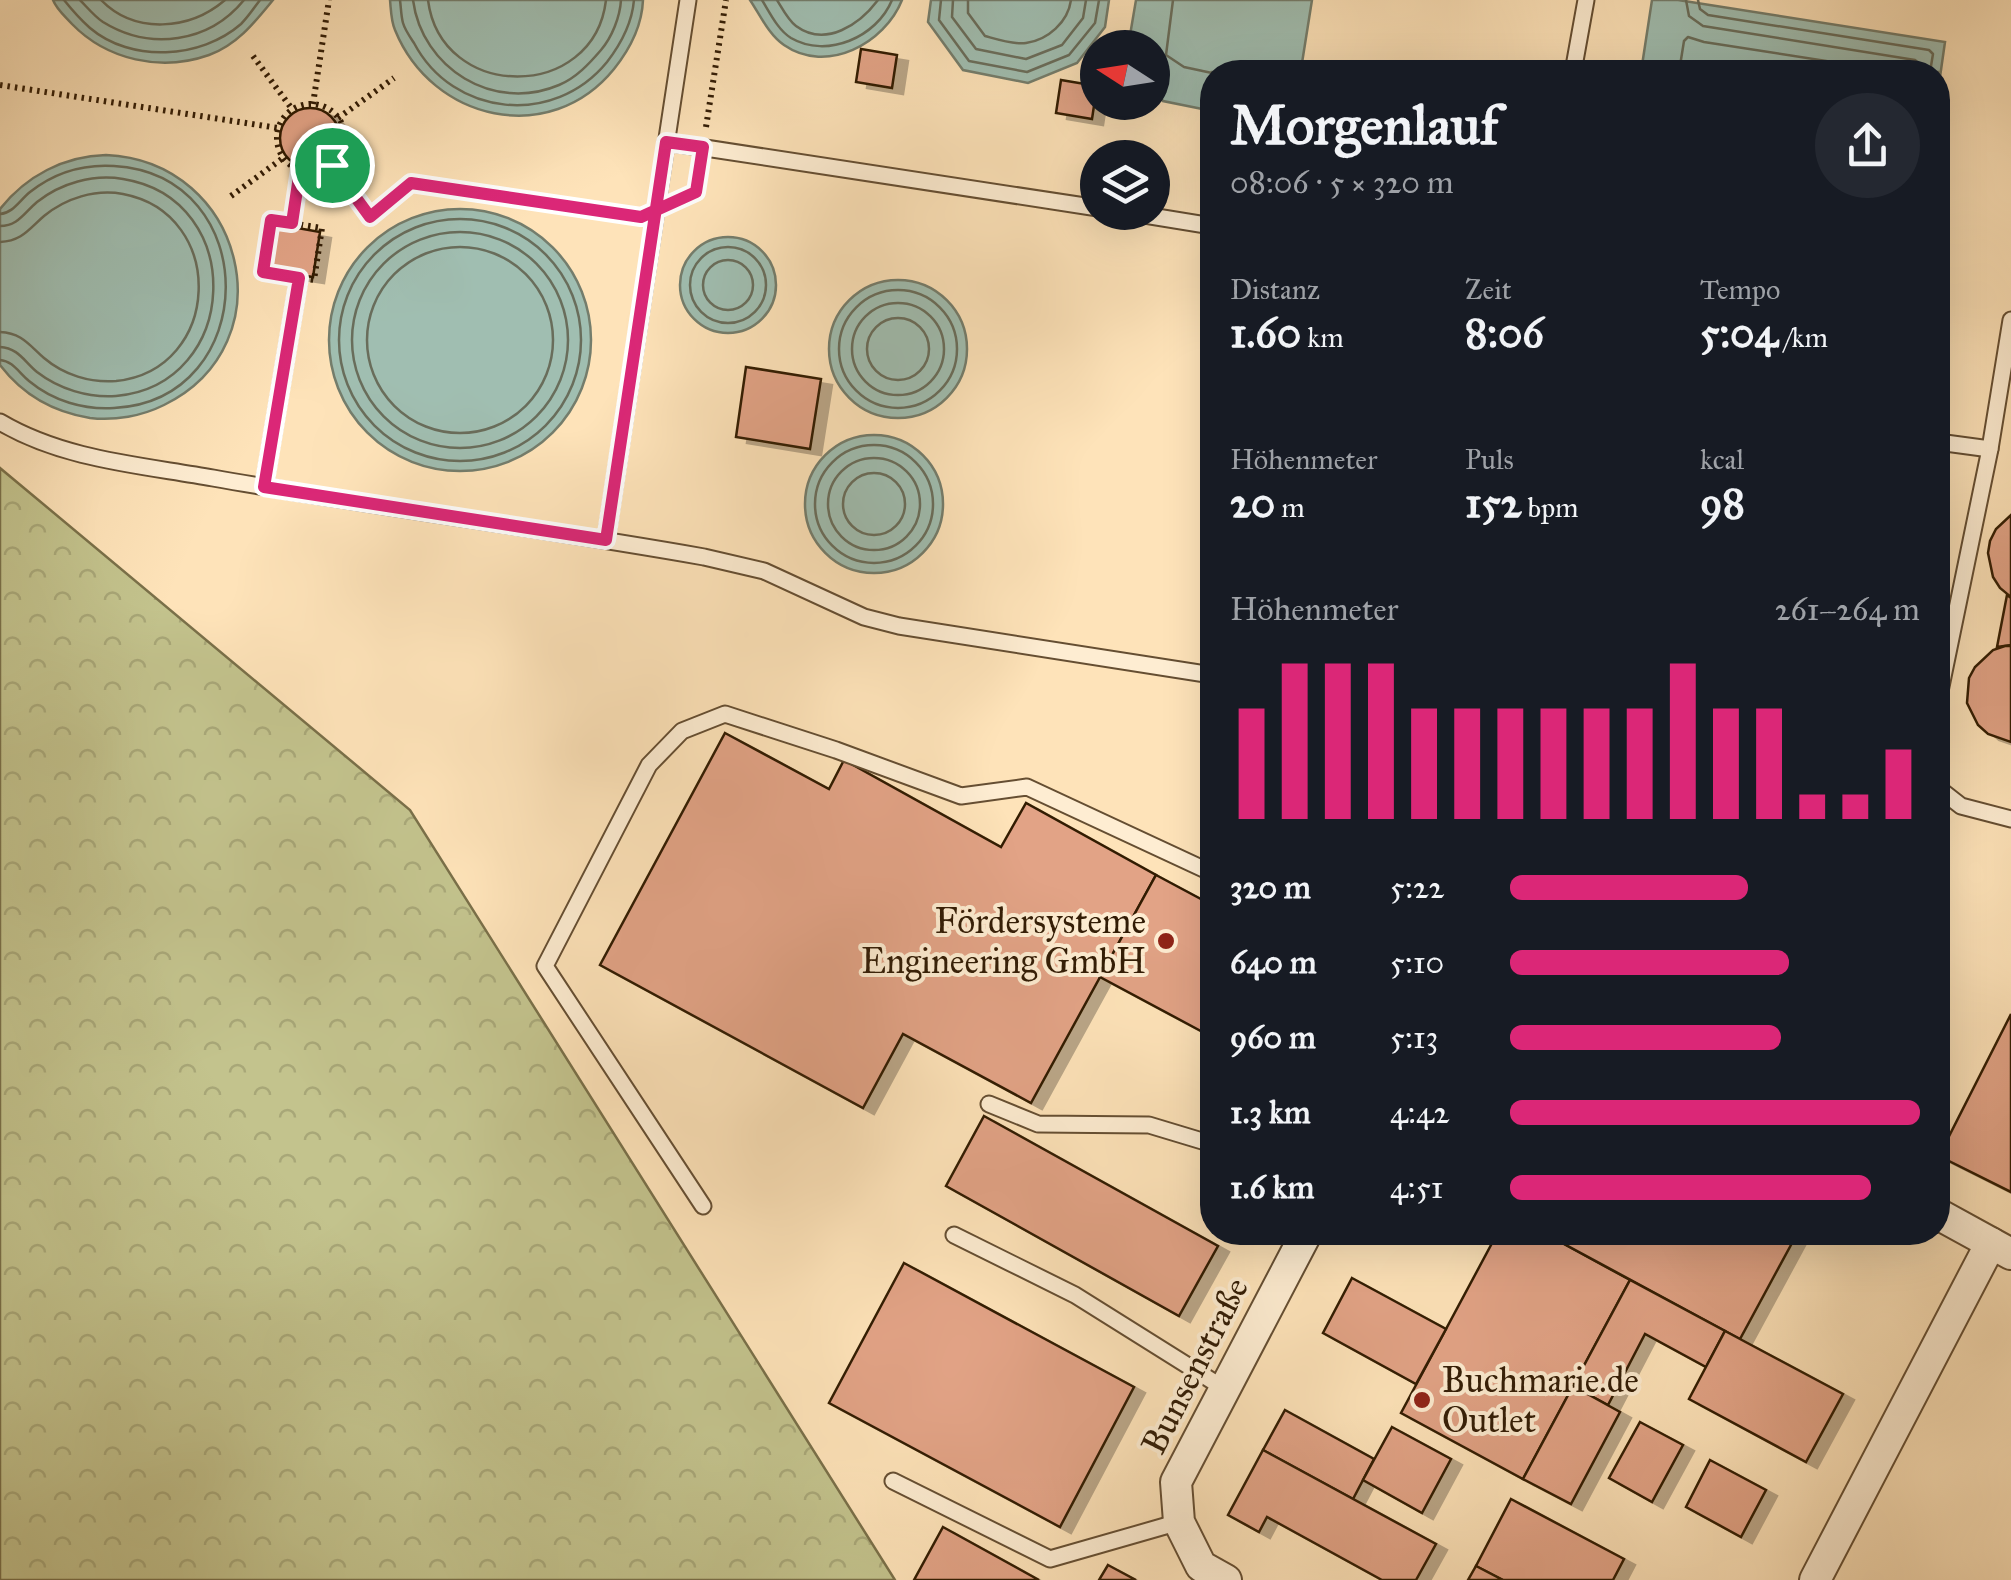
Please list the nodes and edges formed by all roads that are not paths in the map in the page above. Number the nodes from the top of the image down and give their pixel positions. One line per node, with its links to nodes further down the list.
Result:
1 (688, 0): 4 (lane)
2 (1586, 0): 3 (lane)
3 (1575, 60)
4 (666, 142): 5 (lane); 14 (lane)
5 (1080, 205)
6 (1170, 219): 7 (lane)
7 (1200, 224)
8 (299, 278): 13 (lane)
9 (2011, 320): 12 (lane)
10 (0, 422): 13 (lane)
11 (1950, 444): 12 (lane)
12 (1990, 449): 15 (lane)
13 (264, 487): 14 (lane)
14 (606, 540): 16 (lane)
15 (1950, 643)
16 (1200, 673)
17 (1950, 798): 18 (lane)
18 (2011, 819)
19 (1200, 867): 22 (lane)
20 (988, 1104): 21 (lane)
21 (1200, 1140)
22 (703, 1206)
23 (1950, 1221): 26 (street)
24 (954, 1236): 27 (lane)
25 (1300, 1245): 27 (street, Bunsenstraße)
26 (2001, 1249): 31 (street)
27 (1226, 1388): 29 (street, Bunsenstraße)
28 (894, 1482): 29 (lane)
29 (1178, 1522): 30 (street)
30 (1226, 1580)
31 (1816, 1580)

